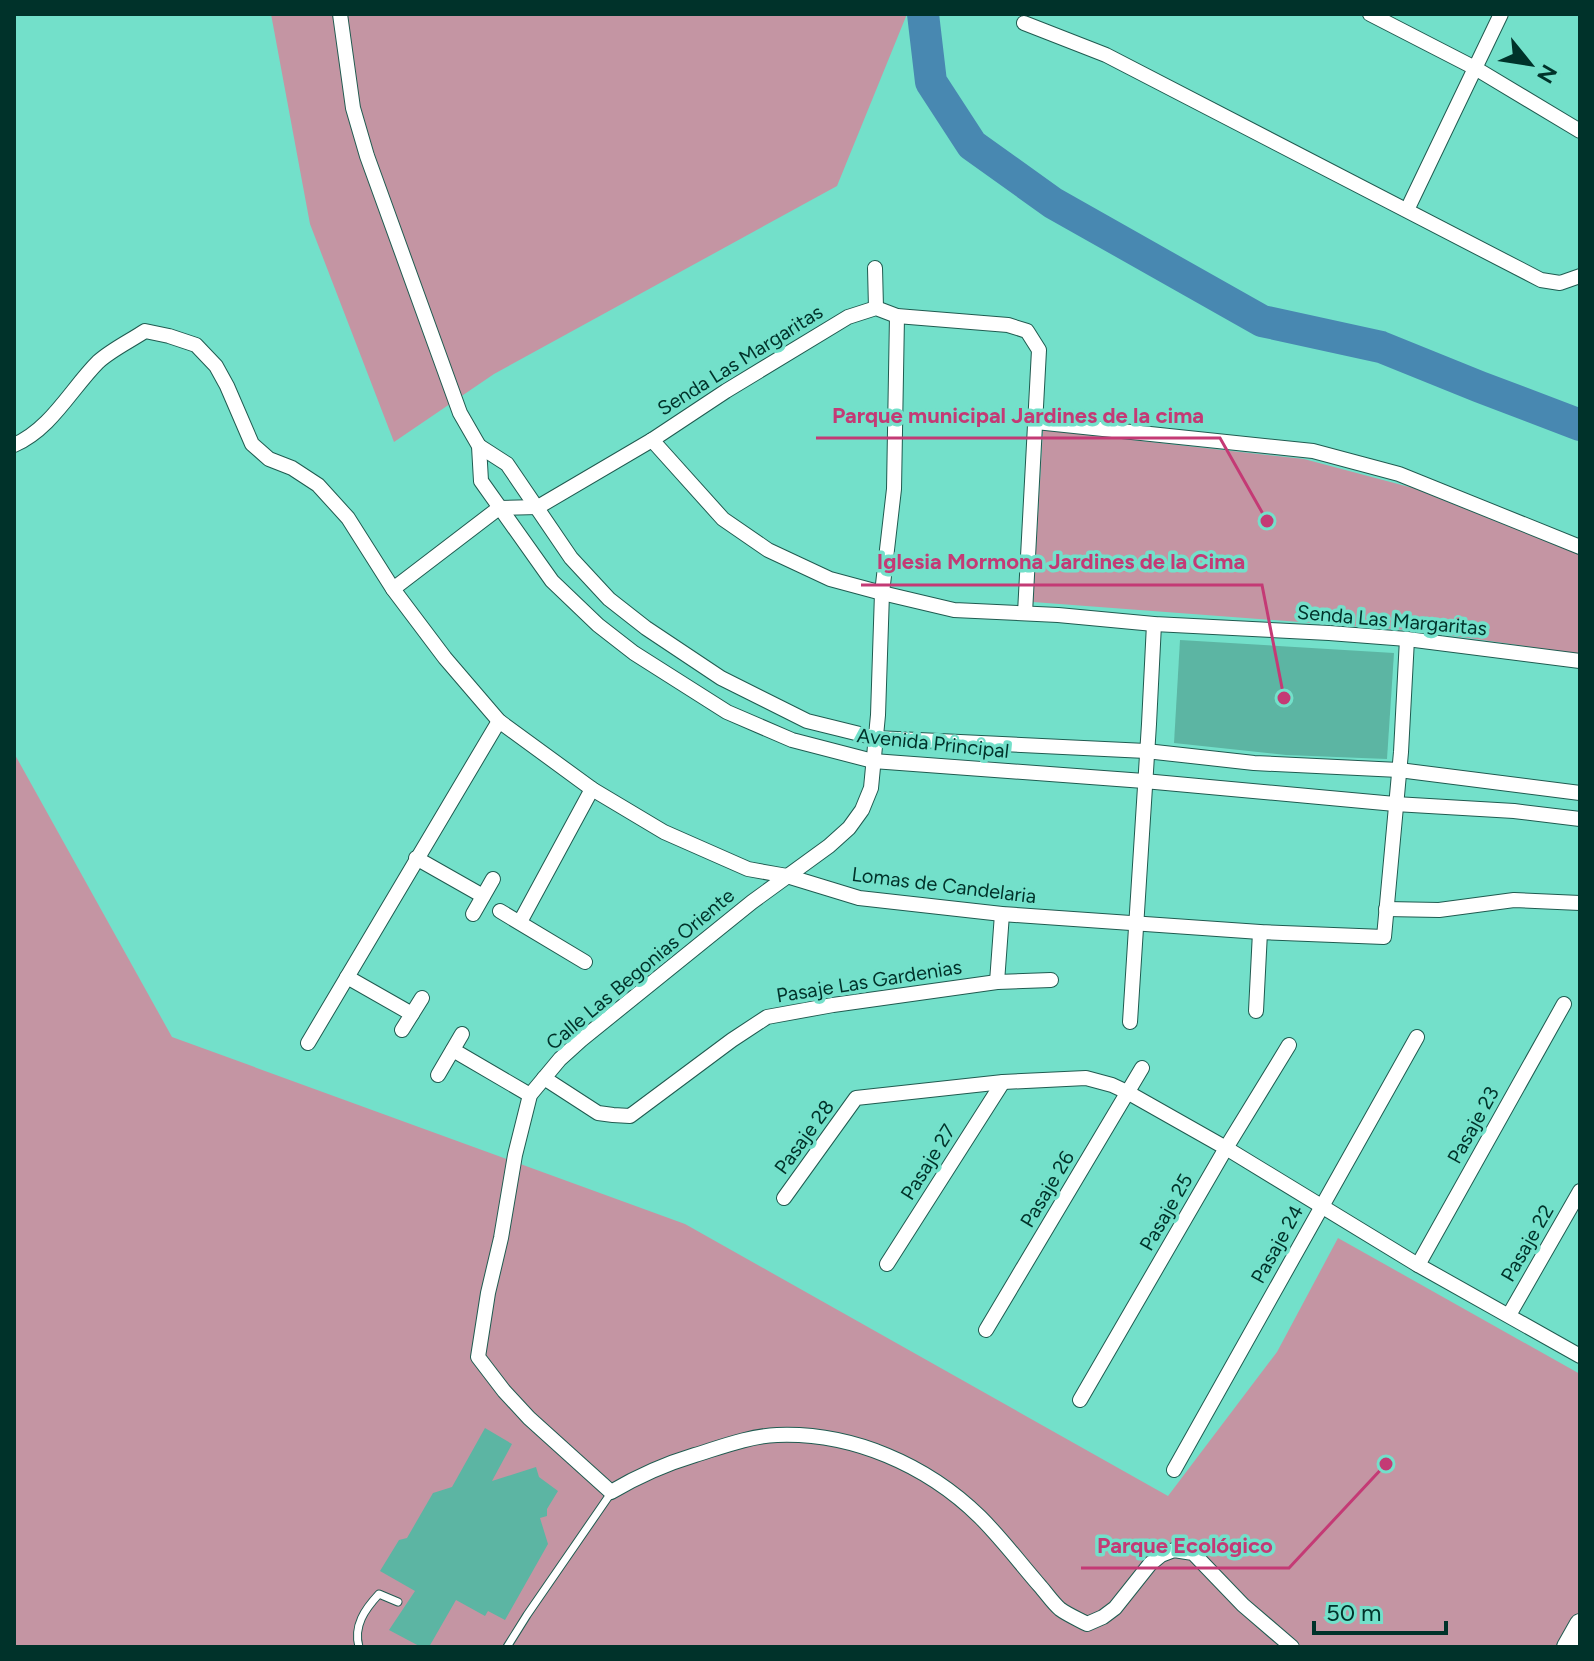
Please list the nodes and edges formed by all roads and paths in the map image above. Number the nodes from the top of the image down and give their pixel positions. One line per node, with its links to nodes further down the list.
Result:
1 (340, 14): 15 (street)
2 (1370, 14): 5 (street)
3 (1501, 14): 5 (street)
4 (1024, 23): 7 (street)
5 (1475, 68): 6 (street); 7 (street)
6 (1580, 131)
7 (1407, 210): 9 (street)
8 (875, 268): 10 (street)
9 (1580, 276)
10 (876, 308): 11 (street); 13 (street, Senda Las Margaritas)
11 (897, 316): 12 (street); 20 (street, Calle Las Begonias Oriente)
12 (1036, 422): 18 (street); 21 (street)
13 (652, 440): 16 (street); 20 (street, Senda Las Margaritas)
14 (14, 445): 19 (street, Lomas de Candelaria)
15 (479, 446): 16 (street, Avenida Principal); 17 (street, Avenida Principal)
16 (538, 507): 17 (street); 26 (street, Avenida Principal)
17 (499, 508): 19 (street); 28 (street, Avenida Principal)
18 (1580, 547)
19 (393, 589): 25 (street, Lomas de Candelaria)
20 (882, 593): 21 (street, Senda Las Margaritas); 26 (street, Calle Las Begonias Oriente)
21 (1025, 613): 22 (street, Senda Las Margaritas)
22 (1154, 624): 23 (street, Senda Las Margaritas); 27 (street)
23 (1407, 639): 24 (street, Senda Las Margaritas); 29 (street, Lomas de Candelaria)
24 (1580, 661)
25 (499, 721): 31 (street, Lomas de Candelaria); 35 (street)
26 (876, 738): 27 (street, Avenida Principal); 28 (street, Calle Las Begonias Oriente)
27 (1146, 751): 29 (street, Avenida Principal); 30 (street)
28 (873, 761): 30 (street, Avenida Principal); 36 (street, Calle Las Begonias Oriente)
29 (1399, 770): 32 (street, Avenida Principal); 33 (street, Lomas de Candelaria)
30 (1144, 781): 33 (street, Avenida Principal); 45 (street)
31 (592, 789): 36 (street, Lomas de Candelaria); 44 (street)
32 (1580, 793)
33 (1395, 804): 34 (street, Avenida Principal); 40 (street, Lomas de Candelaria)
34 (1580, 819)
35 (416, 858): 38 (street); 48 (street)
36 (787, 876): 43 (street, Lomas de Candelaria); 64 (street, Calle Las Begonias Oriente)
37 (493, 879): 38 (street)
38 (483, 896): 42 (street)
39 (1580, 903): 40 (street)
40 (1386, 909): 46 (street, Lomas de Candelaria)
41 (500, 911): 44 (street)
42 (473, 914)
43 (1002, 914): 45 (street, Lomas de Candelaria); 50 (street)
44 (520, 922): 47 (street)
45 (1136, 924): 46 (street, Lomas de Candelaria); 55 (street)
46 (1260, 932): 53 (street)
47 (585, 962)
48 (347, 977): 54 (street); 59 (street)
49 (1051, 980): 50 (street, Pasaje Las Gardenias)
50 (997, 982): 64 (street, Pasaje Las Gardenias)
51 (422, 998): 54 (street)
52 (1564, 1004): 73 (street, Pasaje 23)
53 (1256, 1011)
54 (412, 1014): 56 (street)
55 (1130, 1022)
56 (402, 1030)
57 (462, 1034): 61 (street)
58 (1417, 1037): 71 (street, Pasaje 24)
59 (308, 1043)
60 (1289, 1045): 68 (street, Pasaje 25)
61 (453, 1050): 63 (street); 67 (street)
62 (1142, 1068): 66 (street, Pasaje 26)
63 (438, 1075)
64 (544, 1078): 67 (street, Calle Las Begonias Oriente)
65 (1003, 1082): 66 (street); 70 (street, Pasaje 28); 72 (street, Pasaje 27)
66 (1127, 1092): 68 (street); 75 (street, Pasaje 26)
67 (530, 1095): 79 (street, Calle Las Begonias Oriente)
68 (1226, 1148): 71 (street); 77 (street, Pasaje 25)
69 (1580, 1191): 74 (street, Pasaje 22)
70 (784, 1198)
71 (1321, 1206): 73 (street); 78 (street, Pasaje 24)
72 (887, 1264)
73 (1418, 1265): 74 (street)
74 (1509, 1315): 76 (street)
75 (986, 1330)
76 (1580, 1356)
77 (1080, 1400)
78 (1174, 1470)
79 (611, 1492): 83 (lane); 84 (street)
80 (398, 1602): 82 (lane)
81 (1580, 1624): 85 (street)
82 (359, 1647)
83 (507, 1647)
84 (1292, 1647)
85 (1567, 1647)

